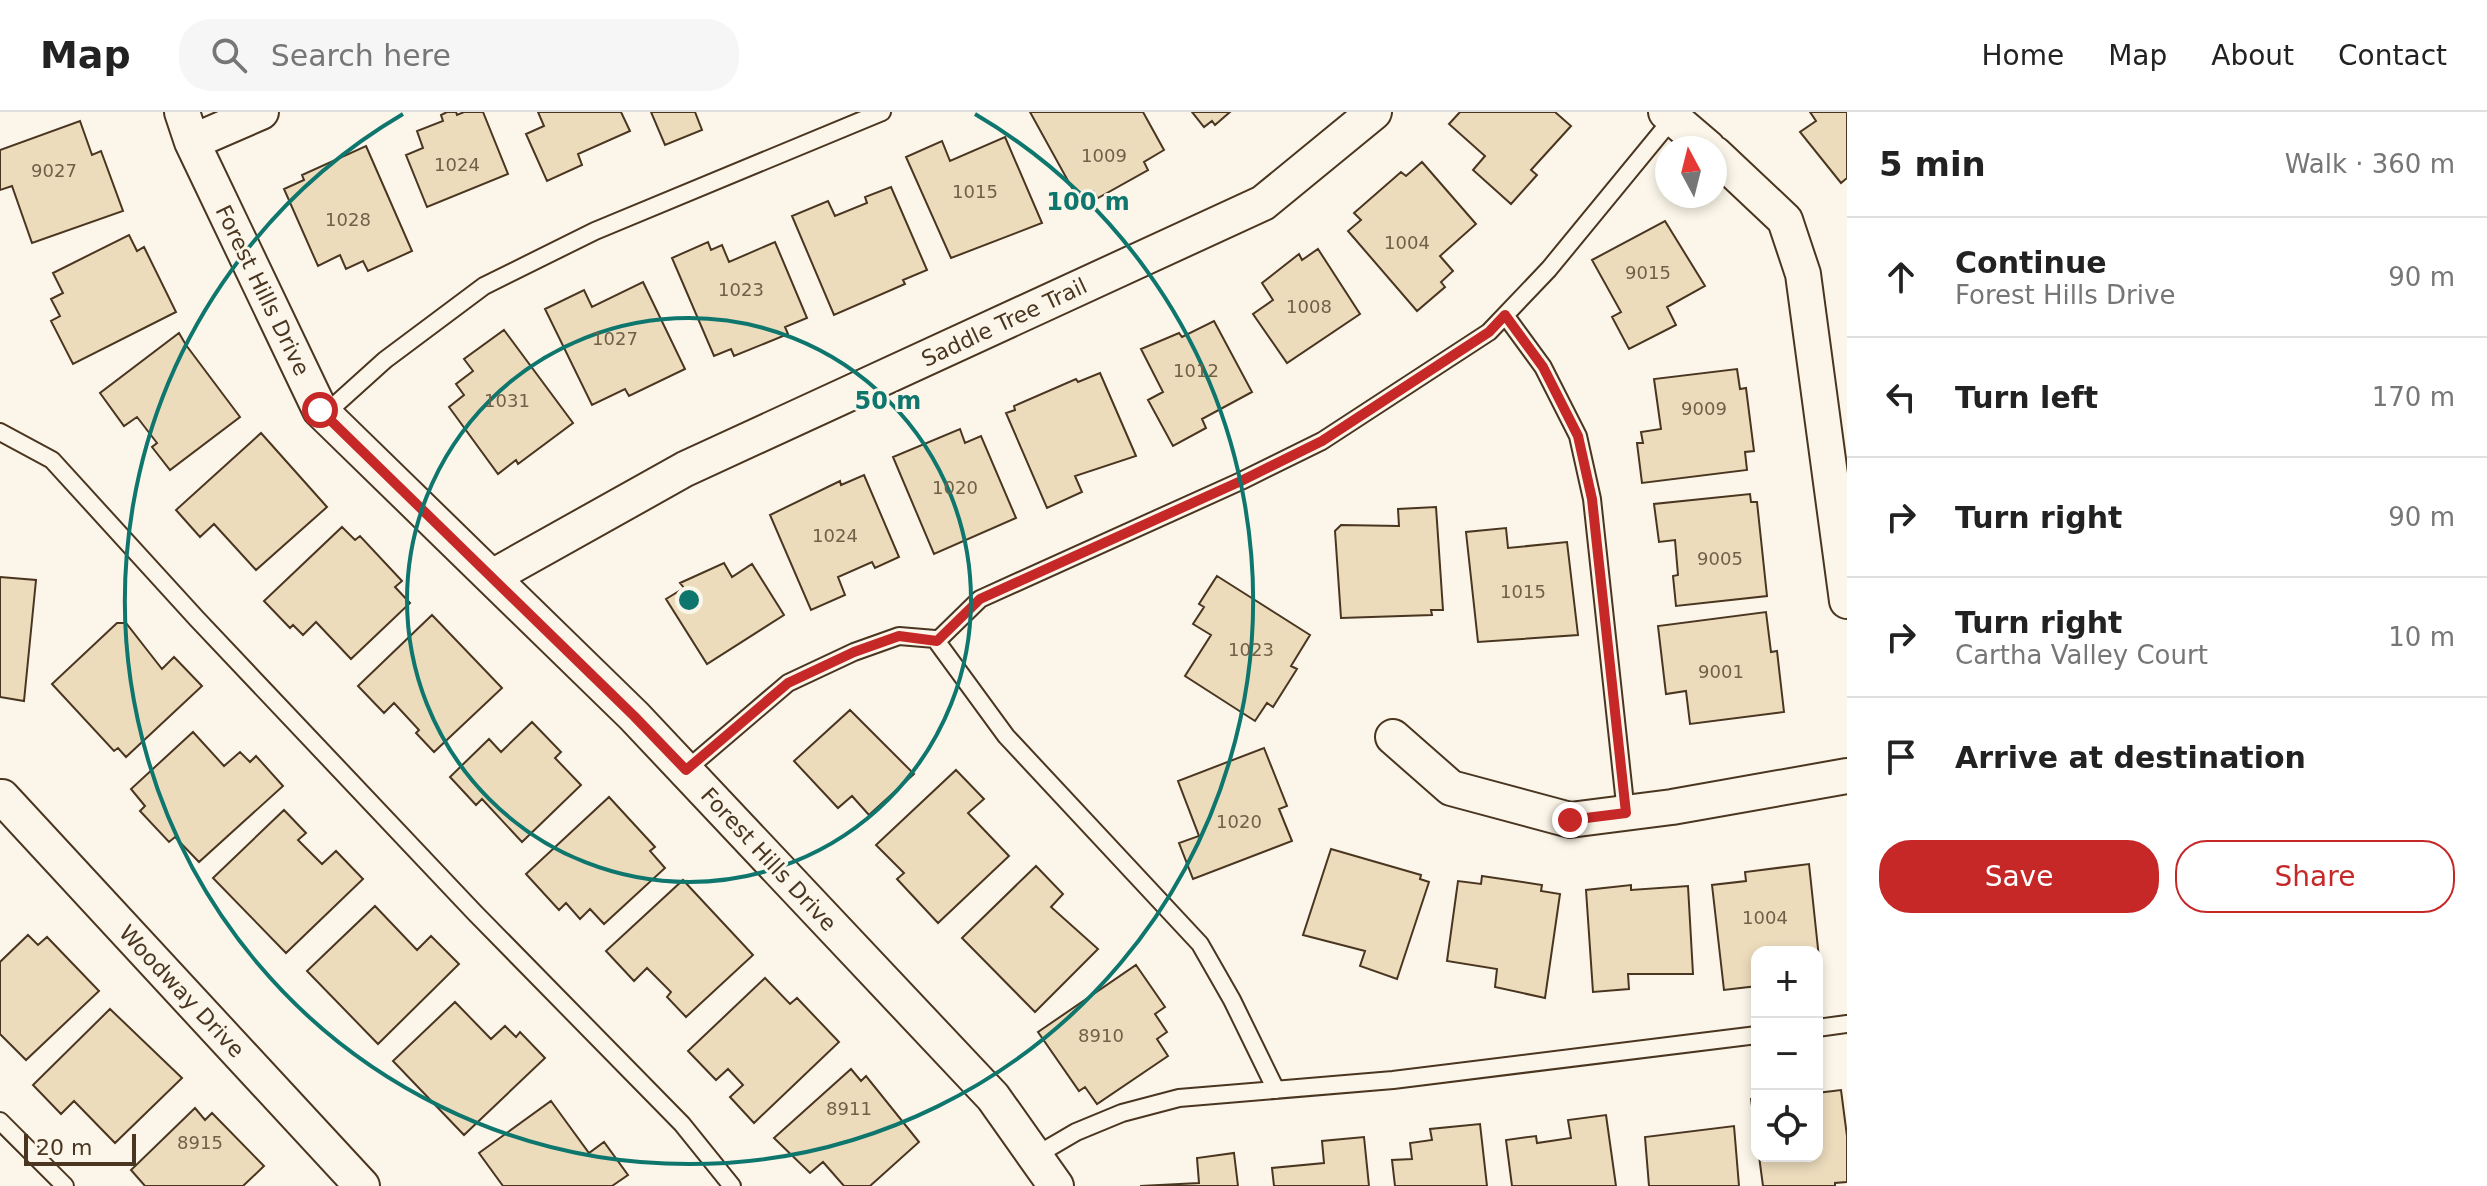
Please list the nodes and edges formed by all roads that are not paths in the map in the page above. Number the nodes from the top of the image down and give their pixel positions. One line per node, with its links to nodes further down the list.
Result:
1 (261, 112): 5 (street)
2 (882, 112): 9 (lane)
3 (1374, 112): 11 (street, Saddle Tree Trail)
4 (1670, 115): 6 (street); 8 (lane)
5 (187, 127): 9 (street, Forest Hills Drive)
6 (1694, 136)
7 (1727, 165): 12 (street)
8 (1505, 315): 13 (lane); 18 (lane)
9 (324, 415): 11 (street, Forest Hills Drive)
10 (0, 432): 27 (lane)
11 (492, 577): 15 (street, Forest Hills Drive)
12 (1847, 601)
13 (937, 641): 15 (lane); 22 (lane)
14 (1393, 737): 18 (street)
15 (686, 770): 24 (street, Forest Hills Drive)
16 (1847, 776): 18 (street)
17 (1, 797): 26 (street, Woodway Drive)
18 (1626, 813)
19 (1847, 1024): 20 (lane)
20 (1823, 1027)
21 (1751, 1036): 22 (lane)
22 (1276, 1090): 24 (lane)
23 (0, 1121): 25 (lane)
24 (1035, 1156): 28 (street, Forest Hills Drive)
25 (65, 1186)
26 (362, 1186)
27 (732, 1186)
28 (1056, 1186)

